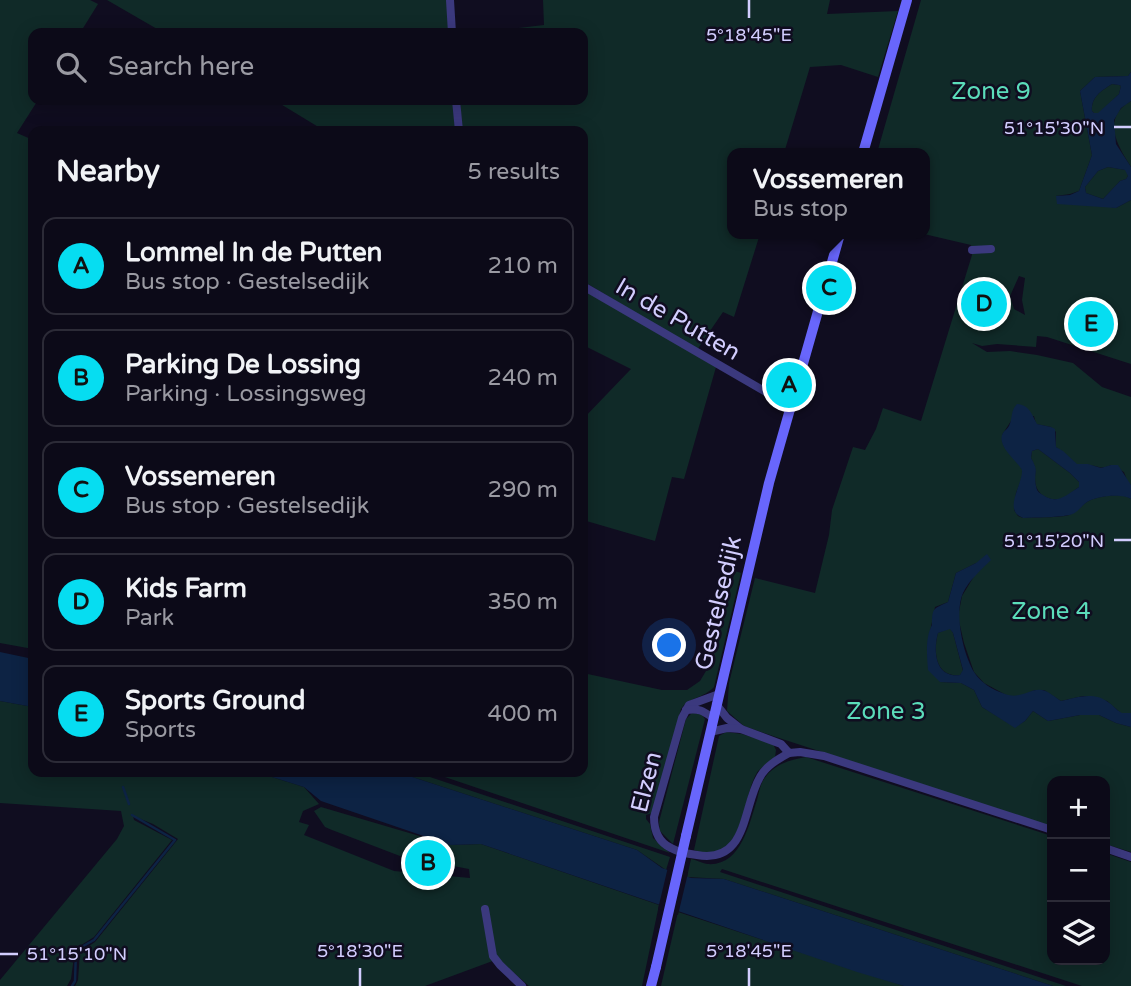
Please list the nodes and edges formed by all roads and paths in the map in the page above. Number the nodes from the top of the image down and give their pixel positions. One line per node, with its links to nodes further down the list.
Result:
1 (450, 0): 3 (street)
2 (907, 0): 6 (main road)
3 (452, 28)
4 (456, 105): 5 (street)
5 (459, 126)
6 (864, 148)
7 (839, 239): 11 (main road, Gestelsedijk)
8 (990, 249): 9 (street)
9 (972, 250)
10 (588, 289): 11 (street, In de Putten)
11 (790, 406): 12 (main road, Gestelsedijk)
12 (718, 699): 13 (street); 14 (main road, Gestelsedijk); 15 (street)
13 (686, 710): 14 (street); 17 (street, Elzen)
14 (713, 718): 16 (main road, Gestelsedijk)
15 (741, 729): 16 (street); 17 (street)
16 (710, 732): 23 (main road, Gestelsedijk, bridge)
17 (789, 753): 18 (street)
18 (1047, 828)
19 (1110, 850): 20 (street)
20 (1131, 857)
21 (485, 909): 22 (street)
22 (522, 986)
23 (651, 986)

